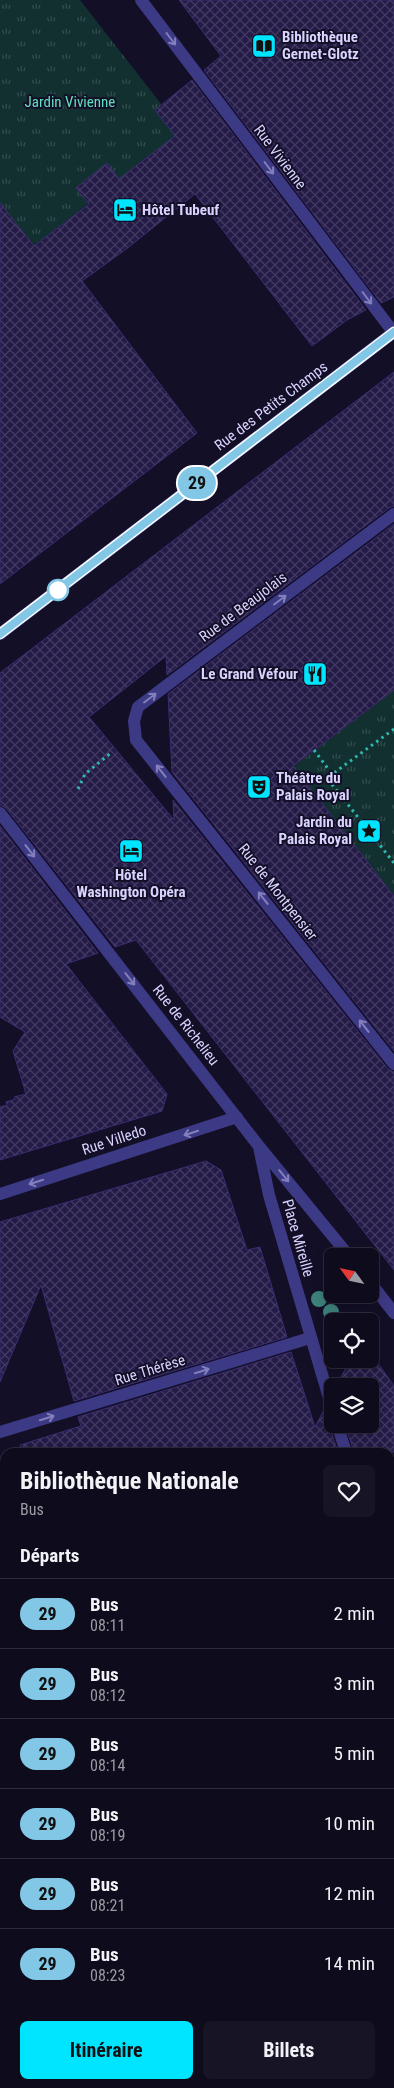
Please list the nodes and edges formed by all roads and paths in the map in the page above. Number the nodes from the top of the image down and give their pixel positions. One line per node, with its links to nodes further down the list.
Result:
1 (141, 0): 2 (street, Rue Vivienne, one-way to 2)
2 (394, 332): 4 (street, Rue des Petits Champs)
3 (394, 514): 6 (street, Rue de Beaujolais, one-way to 3)
4 (0, 634)
5 (394, 729): 9 (path)
6 (136, 740): 13 (street, Rue de Montpensier, one-way to 6)
7 (115, 750): 10 (path)
8 (314, 750): 9 (path)
9 (332, 774): 12 (path)
10 (78, 789)
11 (0, 813): 14 (street, Rue de Richelieu, one-way to 14)
12 (394, 863)
13 (394, 1064)
14 (237, 1117): 15 (street, Rue de Richelieu); 16 (street, Rue Villedo, one-way to 16)
15 (258, 1145): 17 (street, Rue de Richelieu, one-way to 17); 20 (street, Place Mireille)
16 (0, 1194)
17 (342, 1248)
18 (379, 1294): 19 (street)
19 (394, 1313)
20 (310, 1338): 21 (street, Place Mireille); 22 (street, Rue Thérèse, one-way to 20)
21 (324, 1383)
22 (0, 1432)
23 (340, 1433): 24 (street)
24 (345, 1448)

